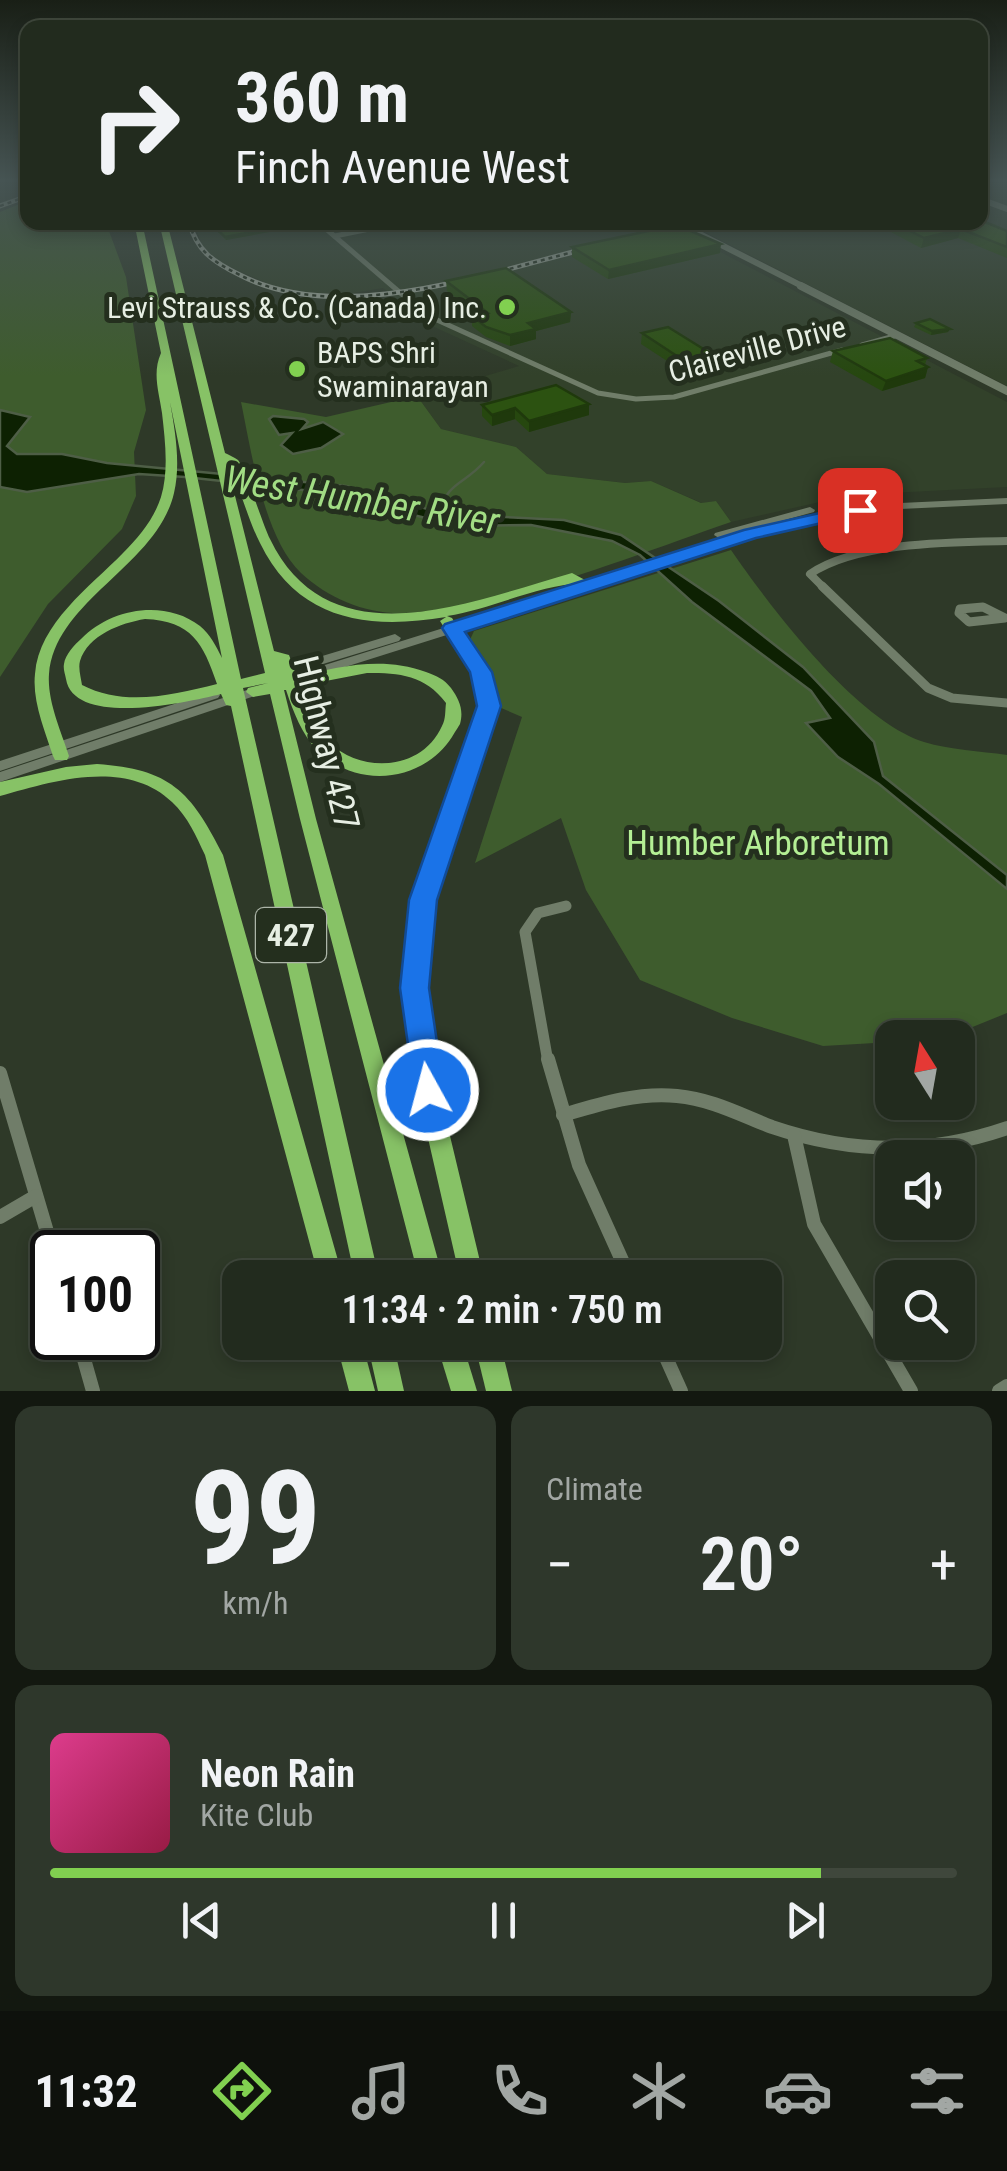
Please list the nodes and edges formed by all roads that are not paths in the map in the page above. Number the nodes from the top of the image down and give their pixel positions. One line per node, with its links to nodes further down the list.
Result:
1 (143, 246): 6 (highway, 427)
2 (169, 246): 8 (highway, Highway 427 / 427)
3 (347, 246): 5 (street, Claireville Drive)
4 (723, 246): 5 (street)
5 (898, 334): 7 (street)
6 (166, 350): 21 (highway, 427); 22 (highway)
7 (1007, 391)
8 (221, 456): 12 (highway); 15 (highway, Highway 427 / 427)
9 (1007, 498): 11 (main road)
10 (1007, 541): 20 (street)
11 (622, 570): 12 (main road); 14 (main road)
12 (578, 580): 14 (main road)
13 (1006, 618): 13 (street)
14 (450, 625): 16 (main road); 35 (highway)
15 (268, 654): 16 (highway); 34 (highway, Highway 427 / 427)
16 (317, 671): 17 (main road); 18 (highway)
17 (270, 676): 19 (highway)
18 (254, 692): 19 (main road)
19 (194, 701): 21 (highway); 22 (main road)
20 (1007, 703)
21 (242, 721): 33 (highway, 427)
22 (59, 751): 23 (main road)
23 (2, 774): 32 (highway)
24 (566, 906): 26 (street)
25 (0, 1072): 29 (street)
26 (563, 1115): 28 (street); 36 (street)
27 (1007, 1128): 28 (street)
28 (794, 1135): 50 (street)
29 (36, 1196): 30 (street); 31 (street)
30 (0, 1217)
31 (46, 1230)
32 (326, 1260)
33 (363, 1260)
34 (426, 1260)
35 (468, 1260)
36 (622, 1260)
37 (84, 1360): 44 (street)
38 (354, 1360): 45 (highway)
39 (384, 1360): 46 (highway)
40 (455, 1360): 47 (highway)
41 (492, 1360): 48 (highway)
42 (667, 1360): 49 (street)
43 (1007, 1386): 51 (street)
44 (93, 1391)
45 (362, 1391)
46 (390, 1391)
47 (464, 1391)
48 (499, 1391)
49 (680, 1391)
50 (911, 1391)
51 (999, 1391)

